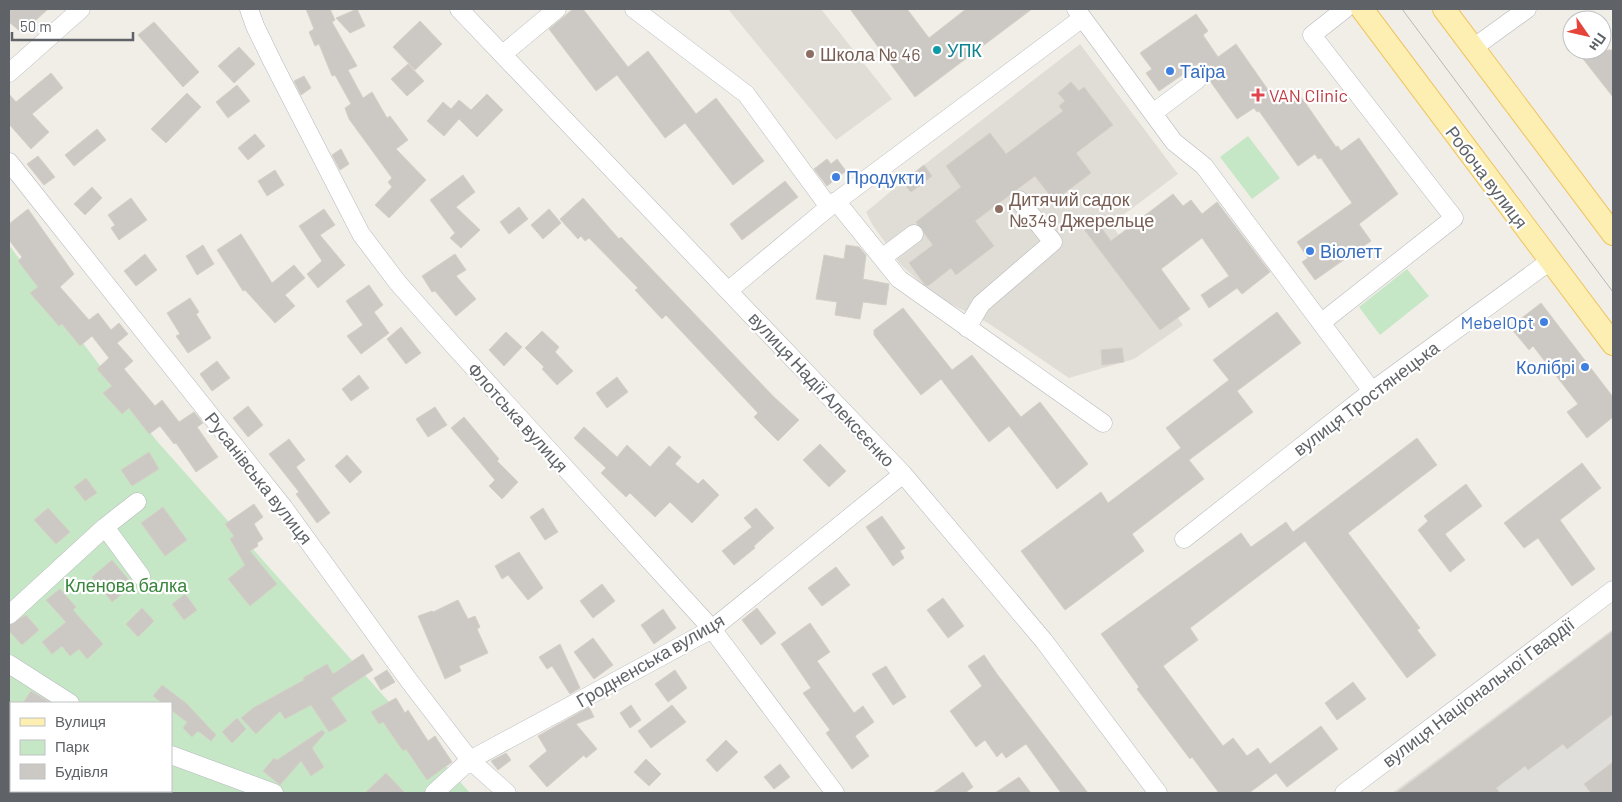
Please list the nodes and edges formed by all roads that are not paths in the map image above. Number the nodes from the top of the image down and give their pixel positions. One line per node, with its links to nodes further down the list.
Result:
1 (81, 9): 13 (street)
2 (459, 9): 12 (street, вулиця Надії Алексєєнко)
3 (557, 9): 12 (street)
4 (634, 9): 18 (street)
5 (1345, 9): 24 (street)
6 (1362, 9): 22 (main road, Робоча вулиця)
7 (1444, 9): 11 (main road)
8 (1527, 9): 11 (street)
9 (1078, 14): 15 (street); 18 (street)
10 (251, 17): 36 (street, Флотська вулиця)
11 (1473, 48): 20 (main road)
12 (503, 54): 23 (street, вулиця Надії Алексєєнко)
13 (9, 74)
14 (1197, 80): 15 (street)
15 (1153, 113): 24 (street)
16 (9, 162): 40 (street, Русанівська вулиця)
17 (1020, 200): 25 (street)
18 (832, 204): 21 (street); 23 (street)
19 (914, 234): 21 (street)
20 (1613, 234)
21 (882, 258): 25 (street)
22 (1550, 261): 26 (main road, Робоча вулиця); 27 (street, вулиця Тростянецька)
23 (729, 290): 29 (street, вулиця Надії Алексєєнко)
24 (1322, 322): 27 (street)
25 (967, 328): 28 (street)
26 (1613, 344)
27 (1372, 391): 32 (street, вулиця Тростянецька)
28 (1104, 423)
29 (902, 474): 36 (street, Гродненська вулиця); 45 (street, вулиця Надії Алексєєнко)
30 (137, 502): 31 (street)
31 (105, 527): 33 (street); 35 (street)
32 (1184, 539)
33 (141, 576)
34 (1613, 590): 46 (street, вулиця Національної Гвардії)
35 (9, 615)
36 (712, 629): 40 (street, Гродненська вулиця); 44 (street, Флотська вулиця)
37 (9, 664): 38 (street)
38 (68, 702)
39 (172, 755): 41 (street)
40 (470, 760): 42 (street, Гродненська вулиця); 43 (street, Русанівська вулиця)
41 (274, 793)
42 (434, 793)
43 (507, 793)
44 (835, 793)
45 (1158, 793)
46 (1344, 793)

